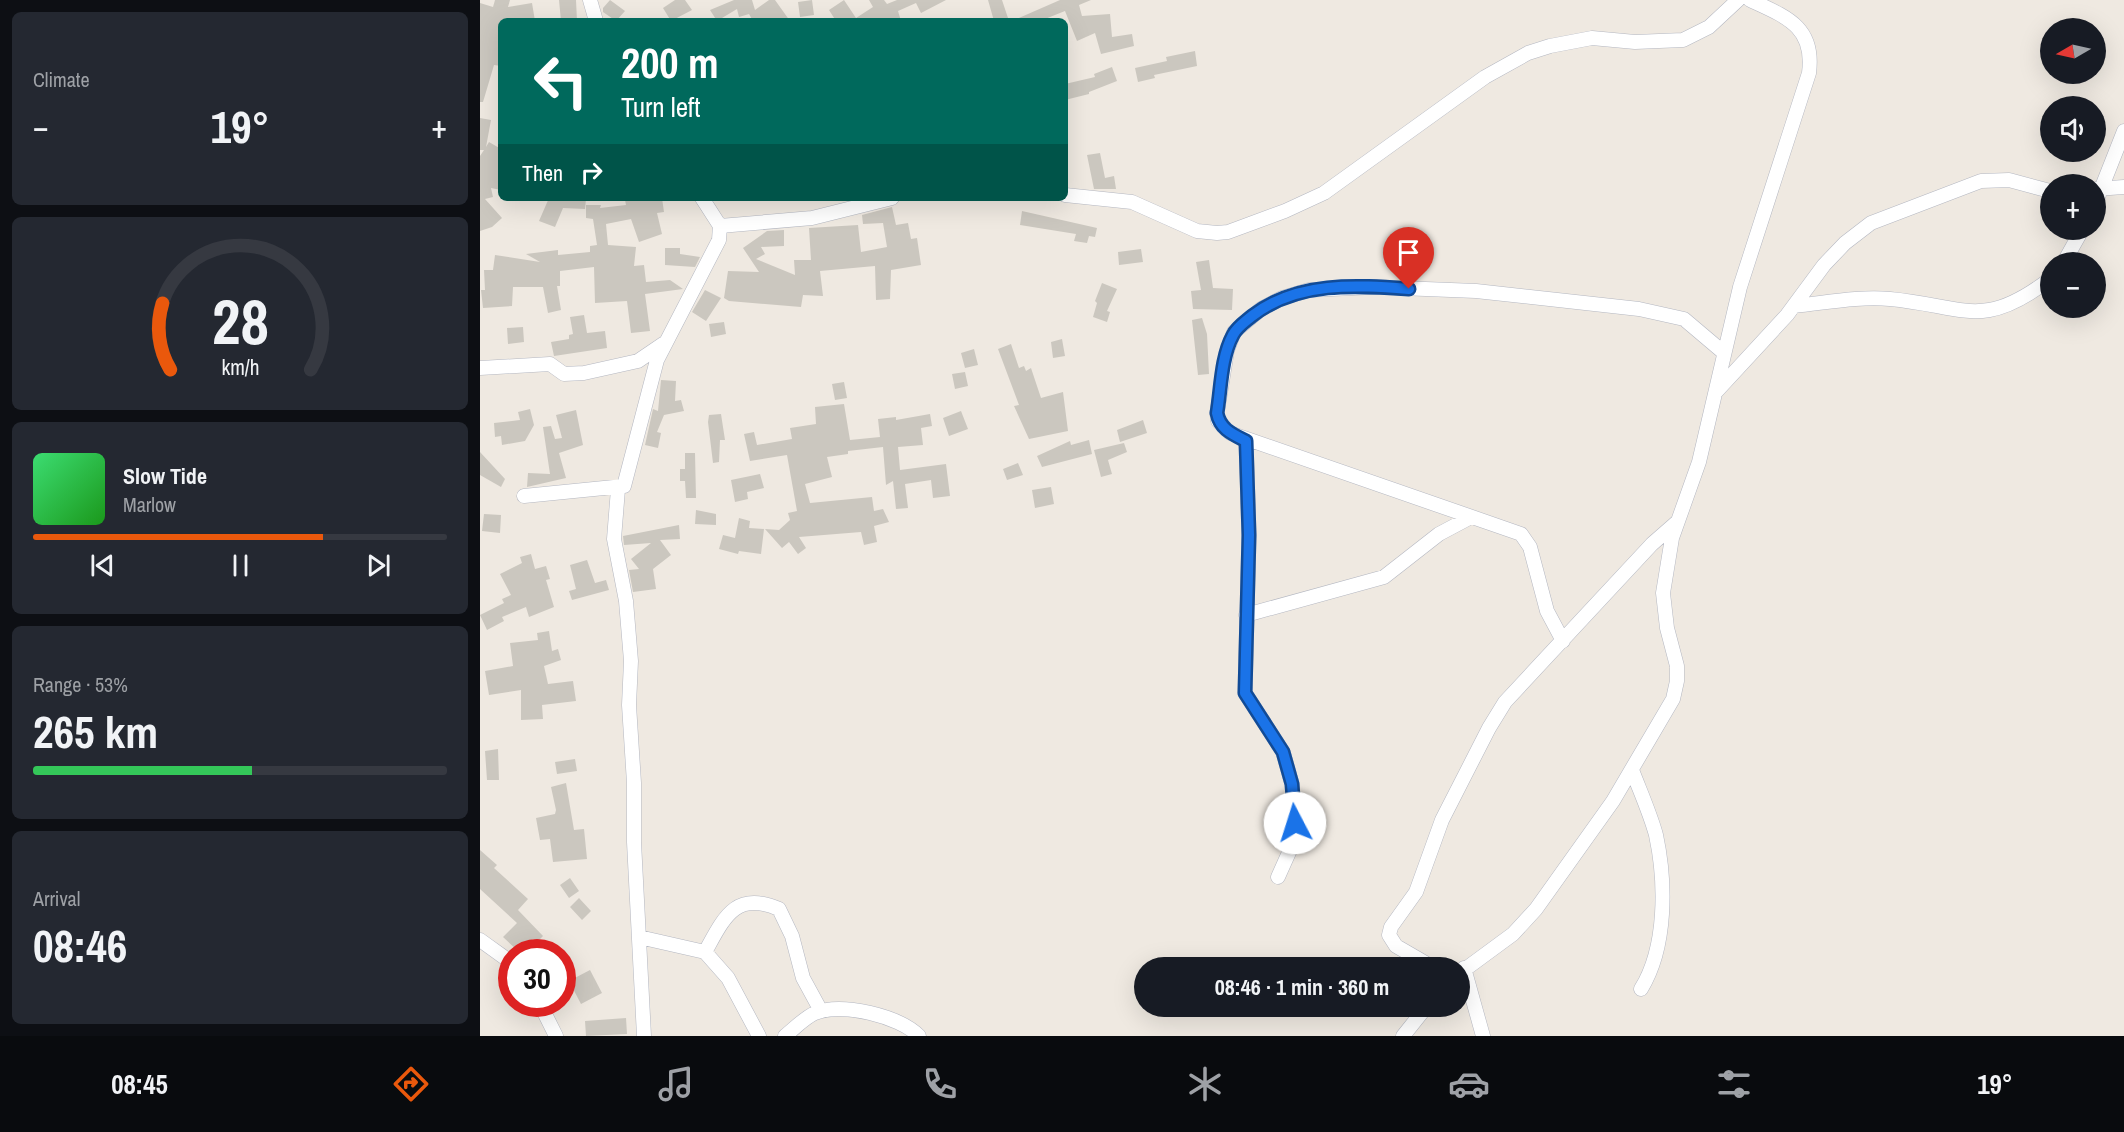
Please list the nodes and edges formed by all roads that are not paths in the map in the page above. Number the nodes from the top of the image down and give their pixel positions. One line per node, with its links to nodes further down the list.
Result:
1 (590, 0): 4 (street)
2 (1738, 0): 10 (street)
3 (1750, 0): 17 (street)
4 (595, 18)
5 (2124, 131): 6 (street)
6 (2105, 174)
7 (2124, 187): 9 (street)
8 (2040, 188): 15 (street)
9 (2106, 188)
10 (1068, 195)
11 (704, 201): 13 (street)
12 (877, 201): 13 (street)
13 (720, 226): 16 (street)
14 (2040, 285): 15 (street)
15 (1794, 306): 19 (street)
16 (672, 334): 18 (street); 21 (street)
17 (1723, 352): 19 (street); 20 (street)
18 (480, 368)
19 (1714, 393): 24 (street)
20 (1246, 441): 23 (street); 25 (street)
21 (618, 489): 22 (street); 29 (street)
22 (524, 496)
23 (1471, 517): 25 (street); 26 (street)
24 (1677, 522): 26 (street); 27 (street)
25 (1246, 615): 28 (street)
26 (1563, 640): 33 (street)
27 (1632, 770): 34 (street); 35 (street)
28 (1278, 877)
29 (639, 937): 31 (street); 41 (street)
30 (480, 940): 32 (street)
31 (705, 952): 37 (street); 42 (street)
32 (498, 953)
33 (1415, 957)
34 (1470, 964)
35 (1641, 988)
36 (1470, 995): 46 (street)
37 (821, 1011): 43 (street); 44 (street)
38 (546, 1017): 40 (street)
39 (1418, 1017): 45 (street)
40 (556, 1036)
41 (644, 1036)
42 (759, 1036)
43 (785, 1036)
44 (919, 1036)
45 (1403, 1036)
46 (1483, 1036)

